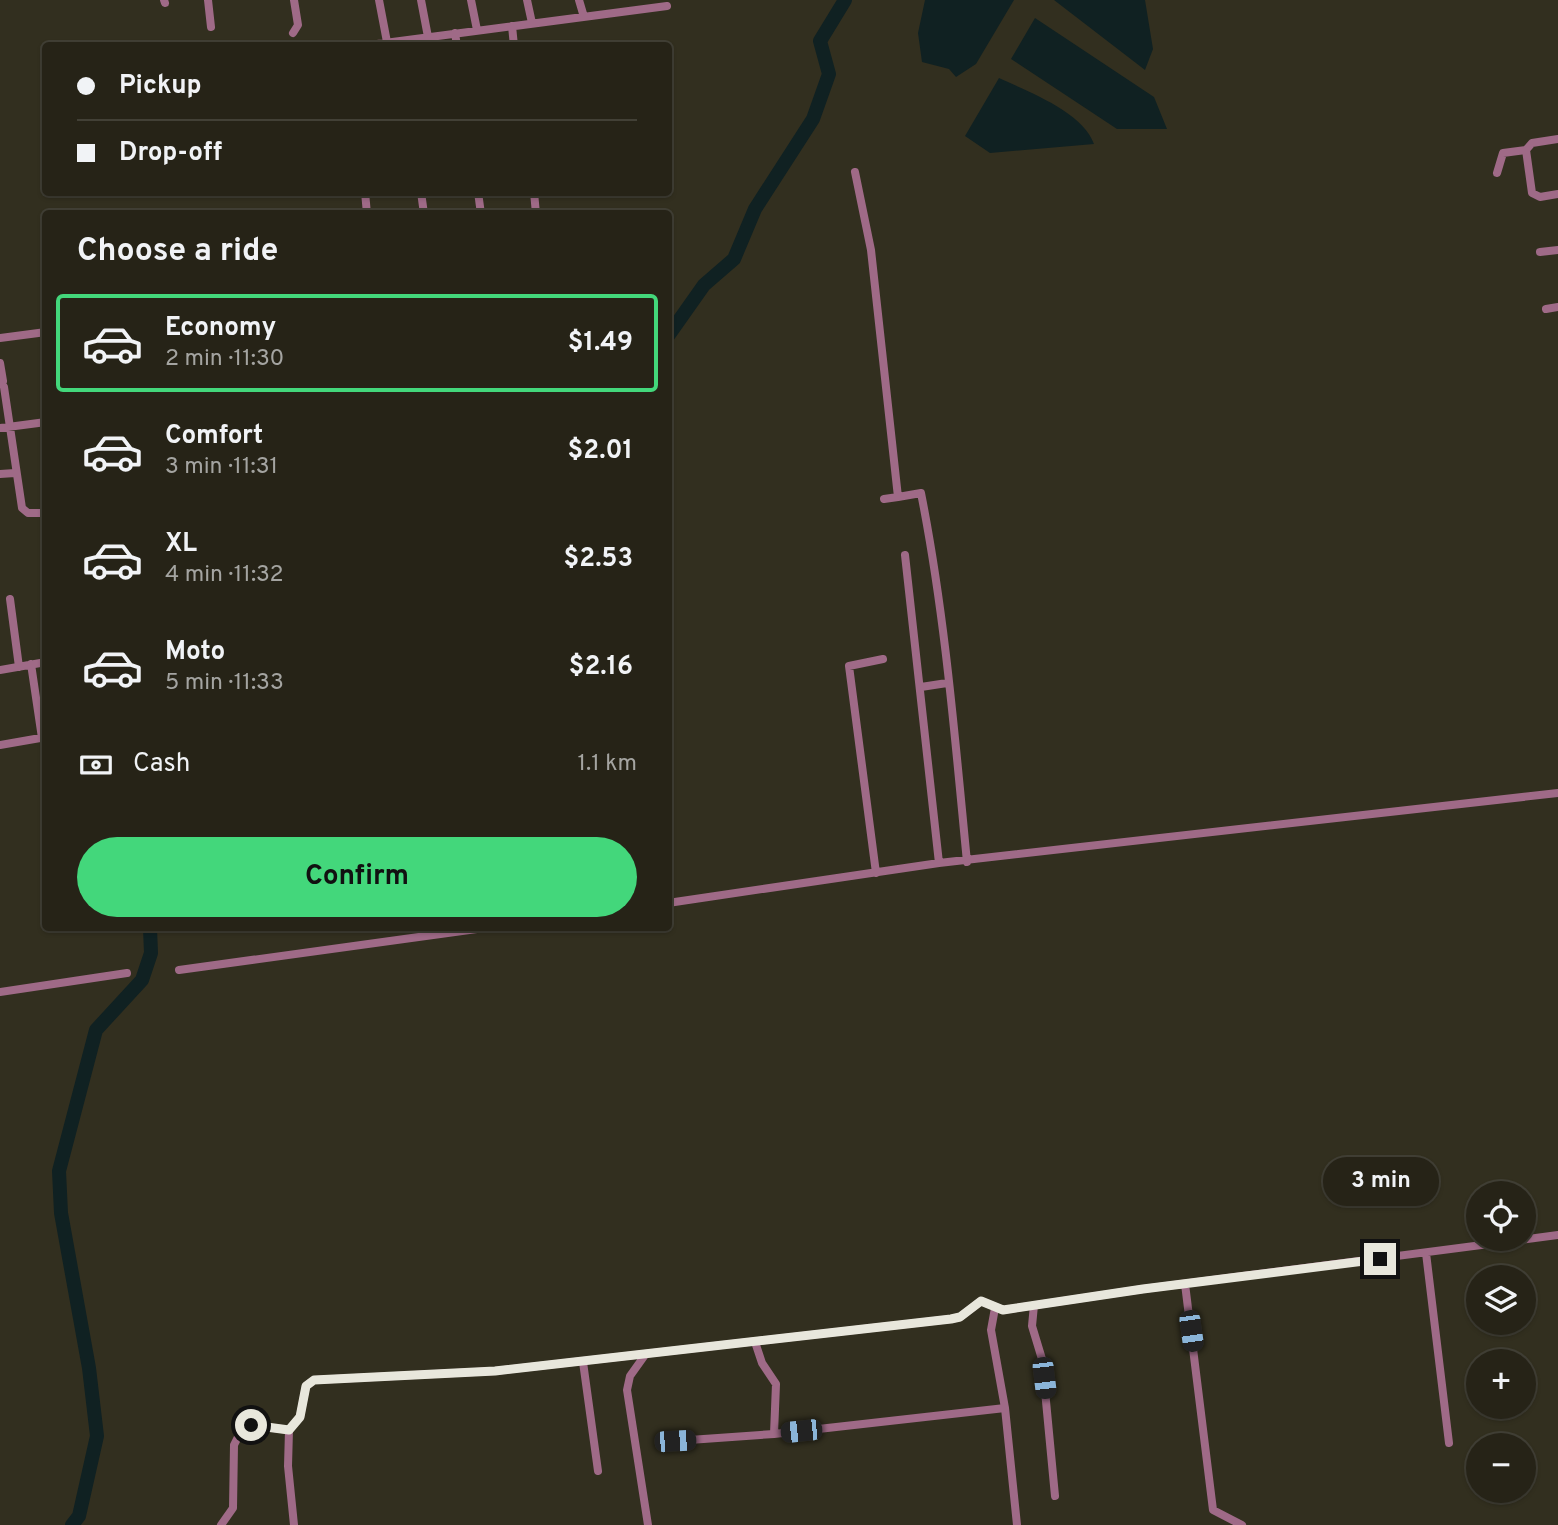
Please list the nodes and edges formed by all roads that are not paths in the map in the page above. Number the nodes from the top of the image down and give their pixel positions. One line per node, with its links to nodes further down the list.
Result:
1 (208, 0): 12 (street)
2 (294, 0): 14 (street)
3 (379, 0): 17 (street)
4 (421, 0): 16 (street)
5 (471, 0): 13 (street)
6 (527, 0): 10 (street)
7 (579, 0): 9 (street)
8 (667, 6): 9 (street)
9 (584, 17): 10 (street)
10 (532, 23): 11 (street)
11 (512, 26): 13 (street); 20 (street)
12 (211, 27)
13 (477, 30): 15 (street)
14 (293, 33)
15 (456, 33): 16 (street); 19 (street)
16 (428, 37): 18 (street)
17 (387, 42)
18 (406, 42)
19 (457, 42)
20 (514, 42)
21 (1558, 139): 22 (street)
22 (1526, 150): 24 (street); 25 (street)
23 (855, 172): 38 (street)
24 (1497, 173)
25 (1558, 194)
26 (1558, 250): 27 (street)
27 (1540, 253)
28 (1558, 307): 29 (street)
29 (1546, 309)
30 (42, 333): 31 (street)
31 (0, 338)
32 (0, 363): 33 (street)
33 (1, 381): 35 (street)
34 (42, 422): 35 (street)
35 (4, 427): 36 (street)
36 (15, 473): 37 (street); 40 (street)
37 (0, 474)
38 (898, 497): 39 (street); 48 (street)
39 (884, 499)
40 (42, 512)
41 (905, 555): 49 (street)
42 (10, 599): 46 (street)
43 (883, 659): 56 (street)
44 (42, 663): 45 (street)
45 (32, 664): 46 (street); 50 (street)
46 (19, 667): 47 (street)
47 (0, 670)
48 (947, 683): 49 (street); 54 (street)
49 (921, 687): 55 (street)
50 (42, 725)
51 (42, 737): 52 (street)
52 (0, 745)
53 (1558, 793): 54 (street)
54 (967, 862): 55 (street)
55 (939, 863): 56 (street)
56 (876, 873): 57 (street)
57 (672, 902)
58 (462, 931): 59 (street)
59 (179, 970)
60 (127, 973): 61 (street)
61 (0, 992)
62 (1558, 1235): 63 (street)
63 (1426, 1253): 64 (street); 74 (street)
64 (1185, 1284): 65 (street); 81 (street)
65 (1034, 1305): 66 (street); 76 (street)
66 (995, 1308): 67 (street); 70 (street)
67 (755, 1342): 68 (street); 72 (street)
68 (645, 1355): 69 (street); 79 (street)
69 (583, 1362): 71 (street); 75 (street)
70 (1005, 1408): 72 (street); 80 (street)
71 (289, 1430): 77 (street); 78 (street)
72 (774, 1434): 73 (street)
73 (675, 1441)
74 (1449, 1443)
75 (598, 1471)
76 (1055, 1496)
77 (221, 1525)
78 (294, 1525)
79 (649, 1525)
80 (1017, 1525)
81 (1242, 1525)

